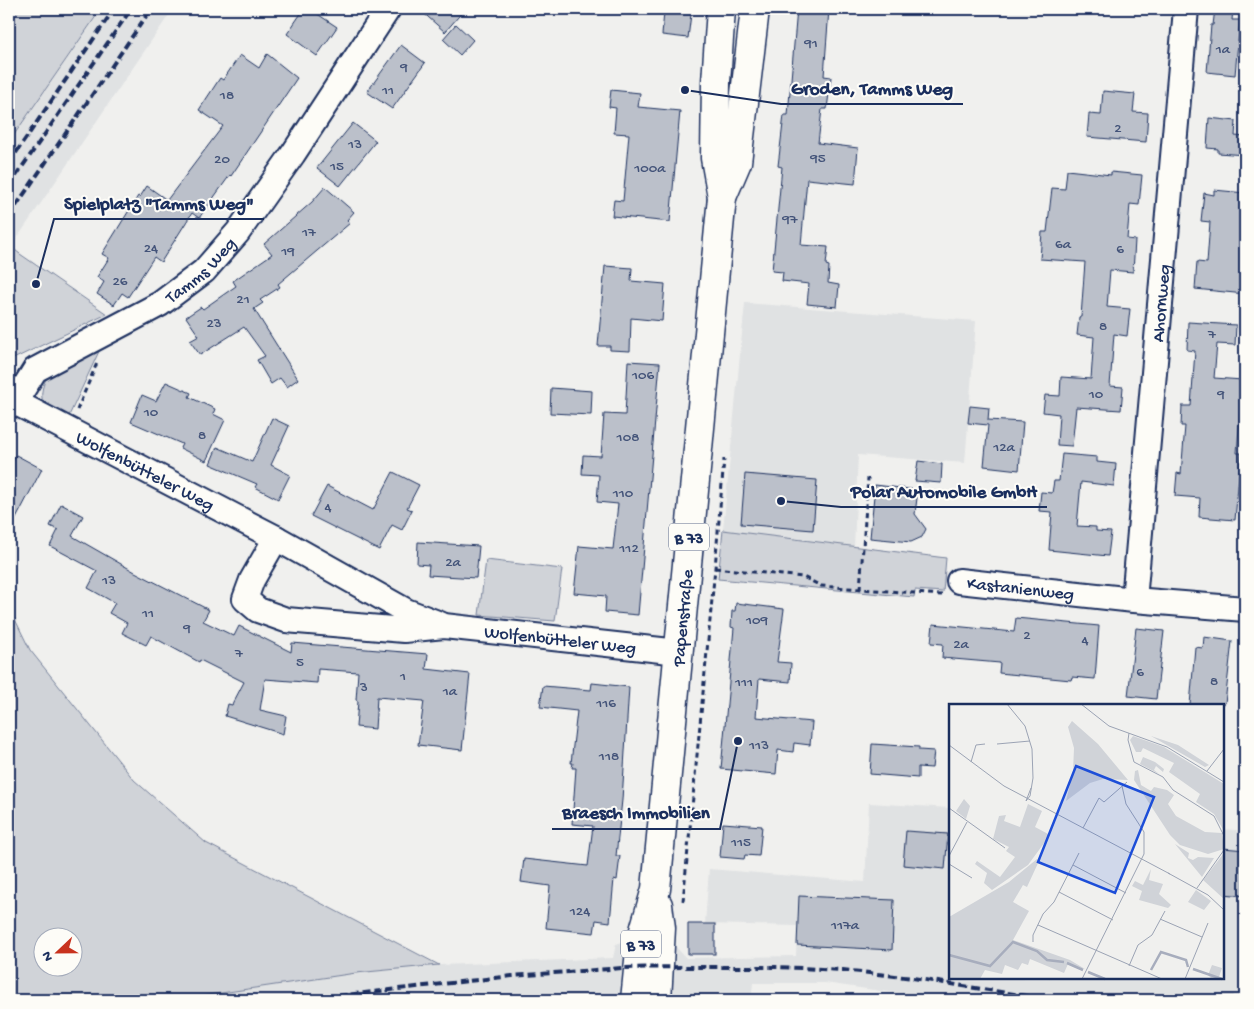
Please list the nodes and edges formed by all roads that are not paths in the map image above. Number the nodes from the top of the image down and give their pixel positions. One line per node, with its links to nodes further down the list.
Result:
1 (388, 9): 6 (street, Tamms Weg)
2 (721, 9): 5 (main road, Papenstraße / B 73)
3 (755, 9): 5 (main road, Papenstraße / B 73)
4 (1186, 9): 9 (street, Ahornweg)
5 (722, 197): 12 (main road, Papenstraße / B 73)
6 (12, 400): 7 (street, Wolfenbütteler Weg)
7 (276, 538): 11 (street, Wolfenbütteler Weg); 11 (street, Wolfenbütteler Weg)
8 (959, 581): 9 (street, Kastanienweg)
9 (1134, 600): 10 (street, Kastanienweg)
10 (1245, 609)
11 (444, 626): 12 (street, Wolfenbütteler Weg)
12 (679, 652): 13 (main road, Papenstraße / B 73)
13 (656, 889): 14 (main road, Papenstraße / B 73); 15 (main road, Papenstraße / B 73)
14 (635, 1000)
15 (658, 1000)

